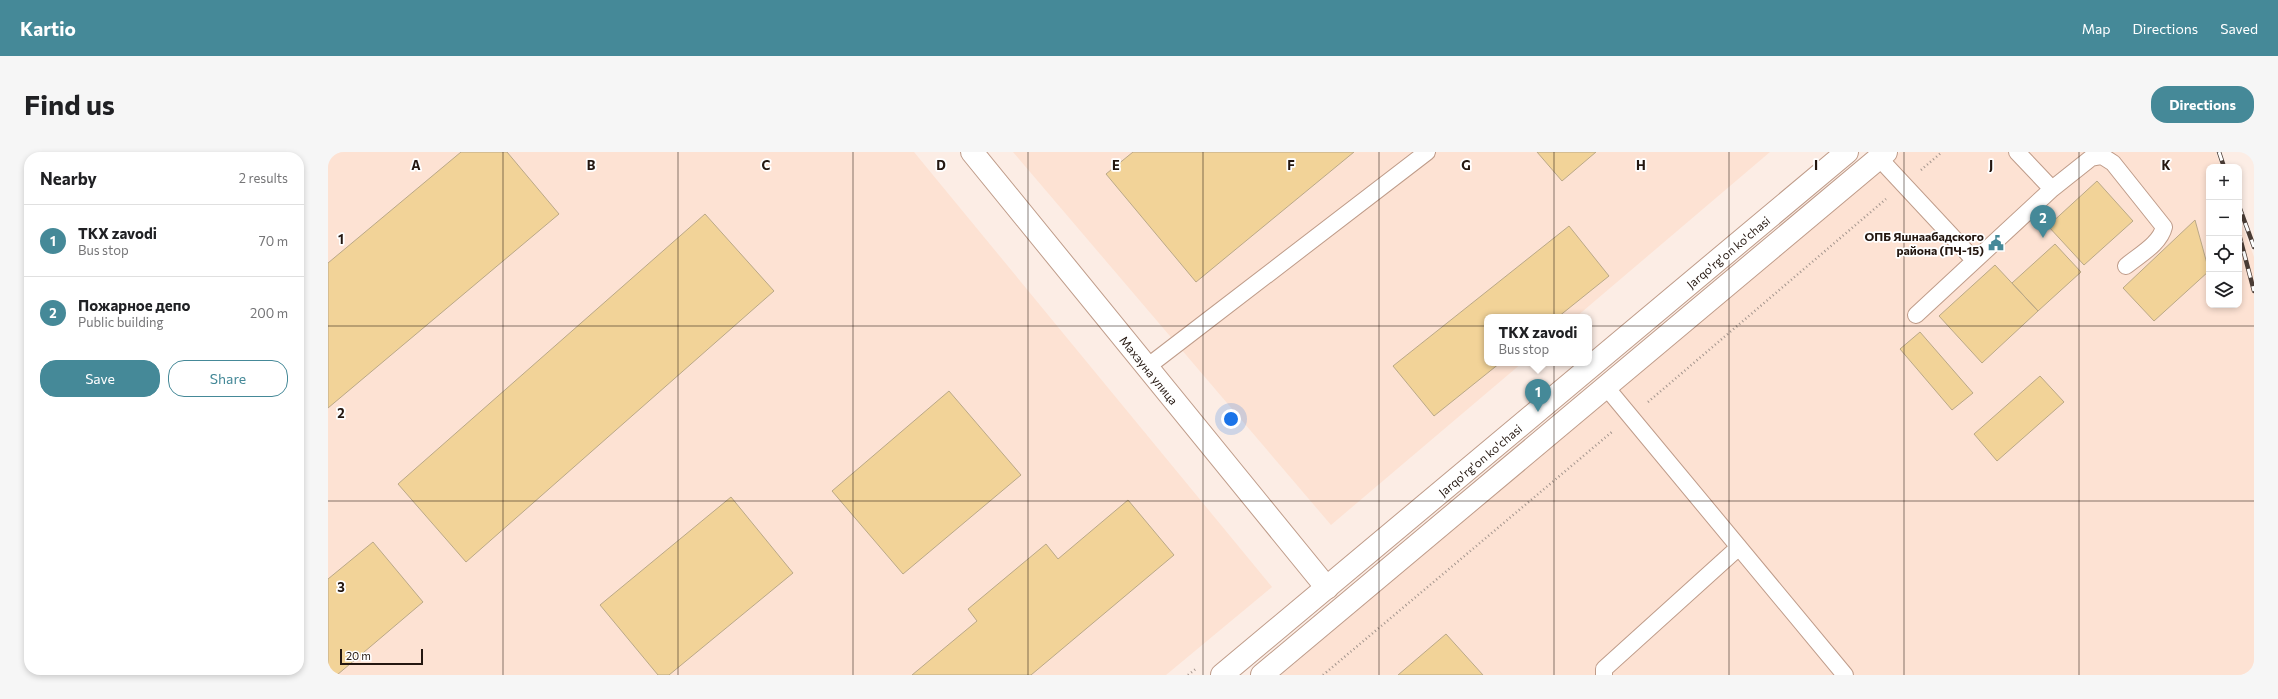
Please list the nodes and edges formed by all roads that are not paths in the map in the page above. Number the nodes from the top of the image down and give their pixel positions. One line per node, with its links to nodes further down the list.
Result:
1 (972, 152): 12 (main road, Махзуна улица)
2 (1427, 152): 12 (lane)
3 (1847, 152): 10 (main road, Jarqo'rg'on ko'chasi)
4 (2017, 152): 6 (lane)
5 (1882, 155): 7 (lane); 13 (main road, Jarqo'rg'on ko'chasi)
6 (2052, 189): 7 (lane); 8 (lane)
7 (1974, 260): 9 (lane)
8 (2126, 266)
9 (1916, 315)
10 (1592, 366)
11 (1592, 366): 15 (main road, Jarqo'rg'on ko'chasi)
12 (1147, 367): 15 (main road, Махзуна улица)
13 (1606, 387): 14 (lane); 16 (main road, Jarqo'rg'on ko'chasi)
14 (1739, 547): 19 (lane); 20 (lane)
15 (1327, 588): 16 (main road, Махзуна улица); 17 (main road, Jarqo'rg'on ko'chasi)
16 (1344, 607): 18 (main road, Jarqo'rg'on ko'chasi)
17 (1222, 675)
18 (1262, 675)
19 (1604, 675)
20 (1845, 675)

